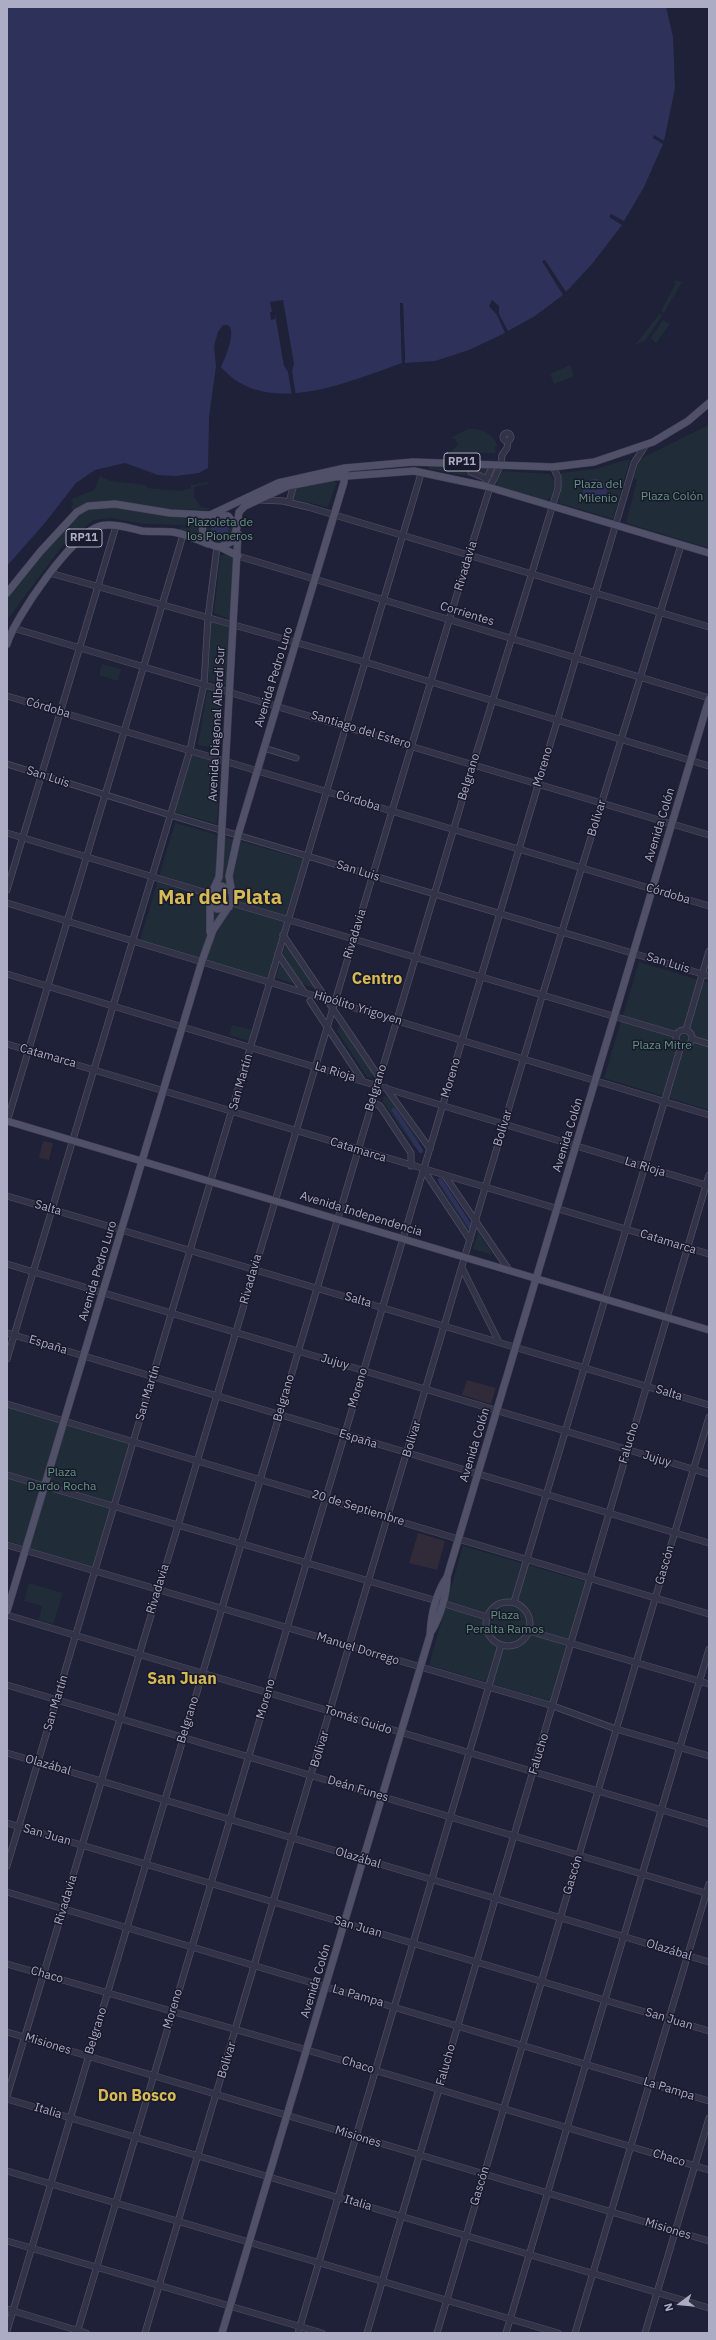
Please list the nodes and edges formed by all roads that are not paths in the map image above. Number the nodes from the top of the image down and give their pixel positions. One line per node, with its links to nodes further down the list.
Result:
1 (709, 403): 3 (main road, RP11)
2 (508, 441): 4 (street, Rivadavia)
3 (645, 446): 5 (main road, RP11); 17 (street, Moreno)
4 (501, 464): 5 (main road, RP11); 7 (main road, RP11); 11 (street, Rivadavia)
5 (553, 467): 14 (street, Belgrano)
6 (492, 468): 9 (street)
7 (345, 472): 8 (main road, RP11); 10 (main road, RP11); 15 (main road, RP11); 16 (main road, Avenida Pedro Luro)
8 (420, 474): 11 (main road, RP11); 21 (street, San Martín)
9 (487, 478)
10 (294, 484): 12 (main road, RP11); 13 (street)
11 (490, 487): 14 (main road, RP11); 26 (street, Rivadavia)
12 (256, 500): 13 (street); 19 (main road, RP11)
13 (289, 502): 16 (street)
14 (552, 506): 17 (main road, RP11); 29 (street, Belgrano)
15 (212, 514): 19 (main road, RP11); 22 (main road); 32 (main road, RP11)
16 (334, 514): 21 (street); 30 (main road, Avenida Pedro Luro)
17 (616, 525): 23 (main road, RP11); 33 (street, Moreno)
18 (116, 526): 20 (main road, RP11); 28 (main road, RP11); 31 (street)
19 (237, 529): 24 (main road, RP11); 27 (main road, Avenida Diagonal Alberdi Sur)
20 (183, 534): 22 (main road, RP11); 35 (street)
21 (403, 535): 26 (street); 34 (street, San Martín)
22 (210, 544): 24 (main road, RP11)
23 (681, 545): 25 (main road, RP11); 36 (street, Bolívar)
24 (219, 547): 27 (main road, Corrientes); 37 (street)
25 (709, 553)
26 (469, 554): 29 (street); 38 (street, Rivadavia)
27 (238, 556): 30 (street, Corrientes); 39 (main road, Avenida Diagonal Alberdi Sur)
28 (50, 573): 31 (street); 41 (main road, RP11)
29 (530, 573): 33 (street); 42 (street, Belgrano)
30 (315, 579): 34 (street, Corrientes); 43 (main road, Avenida Pedro Luro)
31 (98, 587): 35 (street); 45 (street)
32 (7, 593)
33 (595, 593): 36 (street); 46 (street, Moreno)
34 (383, 600): 38 (street, Corrientes); 47 (street, San Martín)
35 (161, 604): 37 (street); 48 (street)
36 (660, 612): 40 (street); 49 (street, Bolívar)
37 (208, 618): 39 (street); 51 (street)
38 (450, 620): 42 (street, Corrientes); 50 (street, Rivadavia)
39 (234, 625): 43 (street); 52 (main road, Avenida Diagonal Alberdi Sur)
40 (709, 627)
41 (13, 628): 44 (main road, RP11); 45 (street, Santiago del Estero)
42 (510, 638): 46 (street, Corrientes); 55 (street, Belgrano)
43 (296, 642): 47 (street); 56 (main road, Avenida Pedro Luro)
44 (7, 644)
45 (80, 647): 48 (street, Santiago del Estero); 57 (street)
46 (576, 658): 49 (street, Corrientes); 58 (street, Moreno)
47 (365, 662): 50 (street); 59 (street, San Martín)
48 (143, 666): 51 (street, Santiago del Estero); 60 (street)
49 (640, 678): 54 (street, Corrientes); 61 (street, Bolívar)
50 (431, 682): 55 (street); 62 (street, Rivadavia)
51 (204, 684): 52 (street, Santiago del Estero); 64 (street)
52 (230, 692): 56 (street, Santiago del Estero); 66 (main road, Avenida Diagonal Alberdi Sur)
53 (7, 696): 57 (street, Córdoba)
54 (709, 698): 67 (main road, Avenida Colón)
55 (492, 700): 58 (street); 69 (street, Belgrano)
56 (277, 705): 59 (street, Santiago del Estero); 63 (main road, Avenida Pedro Luro)
57 (60, 712): 60 (street, Córdoba); 72 (street)
58 (557, 721): 61 (street); 73 (street, Moreno)
59 (346, 726): 62 (street, Santiago del Estero); 74 (street, San Martín)
60 (124, 730): 64 (street, Córdoba); 75 (street)
61 (621, 740): 67 (street); 76 (street, Bolívar)
62 (412, 746): 69 (street, Santiago del Estero); 77 (street, Rivadavia)
63 (264, 748): 65 (street); 71 (main road, Avenida Pedro Luro)
64 (190, 750): 66 (street, Córdoba); 78 (street)
65 (296, 758)
66 (226, 761): 71 (street, Córdoba); 81 (main road, Avenida Diagonal Alberdi Sur)
67 (691, 761): 70 (street); 79 (main road, Avenida Colón)
68 (7, 764): 72 (street, San Luis)
69 (472, 764): 73 (street, Santiago del Estero); 80 (street, Belgrano)
70 (709, 766)
71 (258, 771): 74 (street, Córdoba); 83 (main road, Avenida Pedro Luro)
72 (41, 775): 75 (street, San Luis); 85 (street)
73 (538, 784): 76 (street, Santiago del Estero); 86 (street, Moreno)
74 (326, 791): 77 (street, Córdoba); 87 (street, San Martín)
75 (104, 795): 78 (street, San Luis); 88 (street)
76 (602, 803): 79 (street, Santiago del Estero); 91 (street, Bolívar)
77 (392, 811): 80 (street, Córdoba); 92 (street, Rivadavia)
78 (170, 815): 81 (street, San Luis); 93 (street)
79 (672, 824): 84 (street, Santiago del Estero); 94 (main road, Avenida Colón)
80 (453, 829): 86 (street, Córdoba); 97 (street, Belgrano)
81 (223, 830): 83 (street, San Luis); 89 (main road, Avenida Diagonal Alberdi Sur)
82 (7, 833): 85 (street)
83 (238, 835): 87 (street, San Luis); 90 (main road, Avenida Pedro Luro)
84 (709, 835)
85 (23, 838): 88 (street); 95 (street)
86 (519, 848): 91 (street, Córdoba); 102 (street, Moreno)
87 (307, 855): 92 (street, San Luis); 103 (street, San Martín)
88 (86, 858): 93 (street); 104 (street)
89 (220, 862): 90 (main road); 98 (main road, Avenida Diagonal Alberdi Sur)
90 (230, 867): 96 (main road, Avenida Pedro Luro)
91 (582, 868): 94 (street, Córdoba); 105 (street, Bolívar)
92 (372, 875): 97 (street, San Luis); 108 (street, Rivadavia)
93 (151, 878): 98 (street); 109 (street)
94 (653, 889): 101 (street, Córdoba); 111 (main road, Avenida Colón)
95 (7, 890)
96 (232, 893): 98 (main road); 100 (main road)
97 (434, 893): 102 (street, San Luis); 113 (street, Belgrano)
98 (211, 895): 100 (main road); 107 (main road, Avenida Pedro Luro)
99 (7, 903): 104 (street, Hipólito Yrigoyen)
100 (231, 905): 103 (street); 107 (main road, Avenida Pedro Luro)
101 (709, 906)
102 (500, 913): 105 (street, San Luis); 117 (street, Moreno)
103 (288, 919): 106 (street, San Martín); 108 (street)
104 (67, 921): 109 (street, Hipólito Yrigoyen); 120 (street)
105 (562, 932): 111 (street, San Luis); 122 (street, Bolívar)
106 (283, 935): 112 (street, San Martín); 124 (street)
107 (209, 937): 114 (main road, Avenida Pedro Luro)
108 (353, 939): 113 (street); 124 (street, Rivadavia)
109 (132, 941): 114 (street, Hipólito Yrigoyen); 125 (street)
110 (709, 951): 116 (street)
111 (634, 953): 116 (street, San Luis); 126 (main road, Avenida Colón)
112 (278, 954): 119 (street, San Martín); 121 (street)
113 (415, 957): 117 (street); 127 (street, Belgrano)
114 (202, 962): 119 (street, Hipólito Yrigoyen); 128 (main road, Avenida Pedro Luro)
115 (7, 974): 120 (street, La Rioja)
116 (702, 974): 118 (street, San Luis); 130 (street)
117 (481, 976): 122 (street); 133 (street, Moreno)
118 (709, 976)
119 (270, 982): 121 (street, Hipólito Yrigoyen); 137 (street, San Martín)
120 (47, 986): 125 (street, La Rioja); 138 (street)
121 (304, 992): 124 (street, Hipólito Yrigoyen)
122 (543, 995): 126 (street); 139 (street, Bolívar)
123 (310, 1001): 129 (street)
124 (334, 1004): 127 (street, Hipólito Yrigoyen); 129 (street, Rivadavia); 142 (street)
125 (113, 1006): 128 (street, La Rioja); 141 (street)
126 (615, 1016): 131 (street); 144 (main road, Avenida Colón)
127 (396, 1020): 133 (street, Hipólito Yrigoyen); 142 (street, Belgrano)
128 (182, 1026): 137 (street, La Rioja); 147 (main road, Avenida Pedro Luro)
129 (327, 1027): 140 (street, Rivadavia); 143 (street)
130 (686, 1030): 131 (street); 132 (street)
131 (676, 1035): 136 (street)
132 (693, 1039): 135 (street); 136 (street)
133 (462, 1040): 139 (street, Hipólito Yrigoyen); 150 (street, Moreno)
134 (7, 1044): 138 (street, Catamarca)
135 (709, 1044)
136 (681, 1046): 148 (street)
137 (251, 1047): 140 (street, La Rioja); 151 (street, San Martín)
138 (28, 1050): 141 (street, Catamarca); 153 (street)
139 (524, 1059): 144 (street, Hipólito Yrigoyen); 154 (street, Bolívar)
140 (315, 1066): 143 (street, La Rioja); 155 (street, Rivadavia)
141 (94, 1069): 147 (street, Catamarca); 156 (street)
142 (379, 1077): 145 (street, Belgrano)
143 (362, 1080): 145 (street, La Rioja)
144 (596, 1080): 148 (street, Hipólito Yrigoyen); 157 (main road, Avenida Colón)
145 (377, 1084): 146 (street, La Rioja); 149 (street, Belgrano)
146 (386, 1087): 150 (street, La Rioja); 158 (street)
147 (163, 1091): 151 (street, Catamarca); 160 (main road, Avenida Pedro Luro)
148 (664, 1101): 152 (street, Hipólito Yrigoyen); 162 (street)
149 (372, 1102): 159 (street, Belgrano); 161 (street)
150 (443, 1104): 154 (street, La Rioja); 158 (street, Moreno)
151 (232, 1112): 155 (street, Catamarca); 166 (street, San Martín)
152 (709, 1115)
153 (7, 1121): 156 (main road, Avenida Independencia)
154 (504, 1124): 157 (street, La Rioja); 168 (street, Bolívar)
155 (295, 1131): 159 (street, Catamarca); 170 (street, Rivadavia)
156 (73, 1140): 160 (main road, Avenida Independencia); 171 (street)
157 (576, 1145): 162 (street, La Rioja); 172 (main road, Avenida Colón)
158 (430, 1149): 163 (street, Moreno)
159 (357, 1150): 161 (street, Catamarca); 173 (street, Belgrano)
160 (142, 1161): 166 (main road, Avenida Independencia); 176 (main road, Avenida Pedro Luro)
161 (410, 1166): 163 (street, Catamarca)
162 (644, 1166): 167 (street, La Rioja); 175 (street)
163 (423, 1169): 164 (street, Catamarca); 177 (street, Moreno); 178 (street)
164 (445, 1175): 168 (street, Catamarca); 174 (street)
165 (709, 1175): 167 (street, Falucho)
166 (212, 1181): 170 (main road, Avenida Independencia); 180 (street, San Martín)
167 (707, 1186): 179 (street, Falucho)
168 (486, 1187): 172 (street, Catamarca); 174 (street, Bolívar)
169 (7, 1196): 171 (street, Salta)
170 (275, 1199): 173 (main road, Avenida Independencia); 185 (street, Rivadavia)
171 (52, 1209): 176 (street, Salta); 187 (street)
172 (557, 1209): 175 (street, Catamarca); 188 (main road, Avenida Colón)
173 (337, 1218): 177 (main road, Avenida Independencia); 189 (street, Belgrano)
174 (476, 1221): 178 (street, Bolívar); 186 (street)
175 (624, 1229): 179 (street, Catamarca); 191 (street)
176 (122, 1230): 180 (street, Salta); 190 (main road, Avenida Pedro Luro)
177 (403, 1238): 182 (main road, Avenida Independencia); 192 (street, Moreno)
178 (470, 1240): 182 (street, Bolívar)
179 (687, 1248): 181 (street, Catamarca); 194 (street, Falucho)
180 (191, 1251): 185 (street, Salta); 193 (street, San Martín)
181 (709, 1254)
182 (465, 1258): 184 (street, Bolívar); 186 (main road, Avenida Independencia)
183 (7, 1264): 187 (street, Jujuy)
184 (462, 1268): 195 (street, Bolívar); 200 (street)
185 (254, 1269): 189 (street, Salta); 198 (street, Rivadavia)
186 (509, 1270): 188 (main road, Avenida Independencia)
187 (33, 1272): 190 (street, Jujuy); 199 (street)
188 (536, 1278): 191 (main road, Avenida Independencia); 201 (main road, Avenida Colón)
189 (316, 1288): 192 (street, Salta); 202 (street, Belgrano)
190 (103, 1293): 193 (street, Jujuy); 203 (main road, Avenida Pedro Luro)
191 (604, 1298): 194 (main road, Avenida Independencia); 205 (street)
192 (382, 1307): 195 (street, Salta); 206 (street, Moreno)
193 (172, 1314): 198 (street, Jujuy); 207 (street, San Martín)
194 (667, 1317): 196 (main road, Avenida Independencia); 208 (street, Falucho)
195 (446, 1326): 200 (street, Salta); 209 (street, Bolívar)
196 (709, 1330)
197 (7, 1333): 199 (street, España)
198 (235, 1333): 202 (street, Jujuy); 210 (street, Rivadavia)
199 (14, 1335): 203 (street, España); 204 (street)
200 (499, 1342): 201 (street, Salta)
201 (515, 1347): 205 (street, Salta); 213 (main road, Avenida Colón)
202 (298, 1351): 206 (street, Jujuy); 214 (street, Belgrano)
203 (84, 1356): 207 (street, España); 216 (main road, Avenida Pedro Luro)
204 (7, 1359)
205 (583, 1367): 208 (street, Salta); 217 (street)
206 (363, 1371): 209 (street, Jujuy); 218 (street, Moreno)
207 (153, 1377): 210 (street, España); 219 (street, San Martín)
208 (646, 1386): 212 (street, Salta); 220 (street, Falucho)
209 (427, 1390): 213 (street, Jujuy); 221 (street, Bolívar)
210 (216, 1396): 214 (street, España); 222 (street, Rivadavia)
211 (7, 1404): 216 (street, 20 de Septiembre)
212 (709, 1405)
213 (496, 1411): 217 (street, Jujuy); 226 (main road, Avenida Colón)
214 (279, 1416): 218 (street, España); 227 (street, Belgrano)
215 (709, 1417): 223 (street, Gascón)
216 (64, 1421): 219 (street, 20 de Septiembre); 228 (main road, Avenida Pedro Luro)
217 (564, 1431): 220 (street, Jujuy); 229 (street)
218 (344, 1435): 221 (street, España); 230 (street, Moreno)
219 (134, 1442): 222 (street, 20 de Septiembre); 231 (street, San Martín)
220 (627, 1450): 223 (street, Jujuy); 232 (street, Falucho)
221 (408, 1454): 226 (street, España); 233 (street, Bolívar)
222 (197, 1460): 227 (street, 20 de Septiembre); 234 (street, Rivadavia)
223 (694, 1470): 224 (street, Jujuy); 235 (street, Gascón)
224 (709, 1474)
225 (7, 1475): 228 (street)
226 (477, 1475): 229 (street, España); 236 (main road, Avenida Colón)
227 (260, 1479): 230 (street, 20 de Septiembre); 238 (street, Belgrano)
228 (45, 1486): 231 (street); 240 (main road, Avenida Pedro Luro)
229 (545, 1495): 232 (street, España); 241 (street)
230 (325, 1498): 233 (street, 20 de Septiembre); 242 (street, Moreno)
231 (114, 1507): 234 (street); 243 (street, San Martín)
232 (608, 1512): 235 (street, España); 244 (street, Falucho)
233 (389, 1517): 236 (street, 20 de Septiembre); 245 (street, Bolívar)
234 (177, 1525): 238 (street); 246 (street, Rivadavia)
235 (675, 1533): 237 (street, España); 247 (street, Gascón)
236 (458, 1538): 241 (street, 20 de Septiembre); 248 (main road, Avenida Colón)
237 (709, 1543)
238 (240, 1544): 242 (street); 250 (street, Belgrano)
239 (7, 1545): 240 (street, Manuel Dorrego)
240 (25, 1551): 243 (street, Manuel Dorrego); 251 (main road, Avenida Pedro Luro)
241 (526, 1559): 244 (street, 20 de Septiembre); 249 (street)
242 (306, 1563): 245 (street); 255 (street, Moreno)
243 (95, 1572): 246 (street, Manuel Dorrego); 257 (street, San Martín)
244 (591, 1579): 247 (street, 20 de Septiembre); 258 (street, Falucho)
245 (370, 1582): 248 (street); 260 (street, Bolívar)
246 (158, 1590): 250 (street, Manuel Dorrego); 262 (street, Rivadavia)
247 (655, 1598): 252 (street, 20 de Septiembre); 263 (street, Gascón)
248 (440, 1602): 254 (street); 264 (main road, Avenida Colón)
249 (514, 1602): 254 (street); 256 (street)
250 (221, 1609): 255 (street, Manuel Dorrego); 265 (street, Belgrano)
251 (7, 1611)
252 (709, 1614)
253 (7, 1615): 257 (street, Tomás Guido)
254 (487, 1617): 259 (street)
255 (287, 1628): 260 (street, Manuel Dorrego); 270 (street, Moreno)
256 (529, 1630): 258 (street); 259 (street)
257 (76, 1635): 262 (street, Tomás Guido); 271 (street, San Martín)
258 (572, 1643): 263 (street); 272 (street, Falucho)
259 (501, 1645): 269 (street)
260 (350, 1646): 264 (street, Manuel Dorrego); 273 (street, Bolívar)
261 (709, 1649): 266 (street)
262 (139, 1653): 265 (street, Tomás Guido); 274 (street, Rivadavia)
263 (636, 1662): 266 (street); 275 (street, Gascón)
264 (420, 1668): 269 (street, Manuel Dorrego); 276 (main road, Avenida Colón)
265 (202, 1672): 270 (street, Tomás Guido); 277 (street, Belgrano)
266 (700, 1681): 267 (street); 278 (street)
267 (709, 1684)
268 (7, 1685): 271 (street, Deán Funes)
269 (489, 1688): 272 (street, Manuel Dorrego); 280 (street)
270 (268, 1692): 273 (street, Tomás Guido); 282 (street, Moreno)
271 (56, 1700): 274 (street, Deán Funes); 283 (street, San Martín)
272 (553, 1706): 275 (street, Manuel Dorrego); 284 (street, Falucho)
273 (331, 1711): 276 (street, Tomás Guido); 285 (street, Bolívar)
274 (120, 1719): 277 (street, Deán Funes); 286 (street, Rivadavia)
275 (616, 1729): 278 (street, Manuel Dorrego); 287 (street, Gascón)
276 (400, 1733): 280 (street, Tomás Guido); 288 (main road, Avenida Colón)
277 (183, 1737): 282 (street, Deán Funes); 289 (street, Belgrano)
278 (680, 1747): 281 (street, Manuel Dorrego); 290 (street)
279 (7, 1753): 283 (street, Olazábal)
280 (469, 1754): 284 (street, Tomás Guido); 291 (street)
281 (709, 1756)
282 (249, 1757): 285 (street, Deán Funes); 292 (street, Moreno)
283 (38, 1762): 286 (street, Olazábal); 295 (street, San Martín)
284 (533, 1773): 287 (street, Tomás Guido); 296 (street, Falucho)
285 (312, 1775): 288 (street, Deán Funes); 297 (street, Bolívar)
286 (101, 1781): 289 (street, Olazábal); 298 (street, Rivadavia)
287 (598, 1792): 290 (street, Tomás Guido); 299 (street, Gascón)
288 (382, 1797): 291 (street, Deán Funes); 300 (main road, Avenida Colón)
289 (165, 1800): 292 (street, Olazábal); 301 (street, Belgrano)
290 (661, 1810): 294 (street, Tomás Guido); 303 (street)
291 (451, 1817): 296 (street, Deán Funes); 304 (street)
292 (230, 1820): 297 (street, Olazábal); 305 (street, Moreno)
293 (7, 1823): 295 (street, San Juan)
294 (709, 1824)
295 (19, 1827): 298 (street, San Juan); 302 (street, San Martín)
296 (514, 1836): 299 (street, Deán Funes); 309 (street, Falucho)
297 (293, 1838): 300 (street, Olazábal); 310 (street, Bolívar)
298 (82, 1845): 301 (street, San Juan); 311 (street, Rivadavia)
299 (579, 1855): 303 (street, Deán Funes); 312 (street, Gascón)
300 (363, 1859): 304 (street, Olazábal); 313 (main road, Avenida Colón)
301 (145, 1864): 305 (street, San Juan); 314 (street, Belgrano)
302 (7, 1866)
303 (642, 1874): 308 (street, Deán Funes); 315 (street)
304 (432, 1880): 309 (street, Olazábal); 316 (street)
305 (211, 1884): 310 (street, San Juan); 317 (street, Moreno)
306 (709, 1884): 308 (street)
307 (7, 1892): 311 (street, La Pampa)
308 (708, 1893): 318 (street)
309 (496, 1899): 312 (street, Olazábal); 319 (street, Falucho)
310 (274, 1902): 313 (street, San Juan); 322 (street, Bolívar)
311 (63, 1909): 314 (street, La Pampa); 323 (street, Rivadavia)
312 (560, 1918): 315 (street, Olazábal); 324 (street, Gascón)
313 (344, 1923): 316 (street, San Juan); 325 (main road, Avenida Colón)
314 (126, 1928): 317 (street, La Pampa); 326 (street, Belgrano)
315 (623, 1937): 318 (street, Olazábal); 327 (street)
316 (413, 1943): 319 (street, San Juan); 328 (street)
317 (192, 1948): 322 (street, La Pampa); 329 (street, Moreno)
318 (688, 1956): 320 (street, Olazábal); 330 (street)
319 (477, 1962): 324 (street, San Juan); 331 (street, Falucho)
320 (709, 1962)
321 (7, 1964): 323 (street, Chaco)
322 (255, 1966): 325 (street, La Pampa); 332 (street, Bolívar)
323 (43, 1974): 326 (street, Chaco); 335 (street, Rivadavia)
324 (541, 1981): 327 (street, San Juan); 336 (street, Gascón)
325 (325, 1987): 328 (street, La Pampa); 337 (main road, Avenida Colón)
326 (107, 1992): 329 (street, Chaco); 338 (street, Belgrano)
327 (605, 2000): 330 (street, San Juan); 339 (street)
328 (394, 2006): 331 (street, La Pampa); 340 (street)
329 (173, 2011): 332 (street, Chaco); 341 (street, Moreno)
330 (669, 2019): 333 (street, San Juan); 342 (street)
331 (458, 2026): 336 (street, La Pampa); 343 (street, Falucho)
332 (236, 2029): 337 (street, Chaco); 344 (street, Bolívar)
333 (709, 2031)
334 (7, 2032): 335 (street, Misiones)
335 (25, 2037): 338 (street, Misiones); 345 (street, Rivadavia)
336 (522, 2045): 339 (street, La Pampa); 347 (street, Gascón)
337 (307, 2050): 340 (street, Chaco); 348 (main road, Avenida Colón)
338 (88, 2056): 341 (street, Misiones); 349 (street, Belgrano)
339 (585, 2064): 342 (street, La Pampa); 351 (street)
340 (376, 2070): 343 (street, Chaco); 352 (street)
341 (154, 2076): 344 (street, Misiones); 353 (street, Moreno)
342 (650, 2083): 346 (street, La Pampa); 354 (street)
343 (439, 2089): 347 (street, Chaco); 355 (street, Falucho)
344 (216, 2094): 348 (street, Misiones); 356 (street, Bolívar)
345 (7, 2097): 349 (street, Italia)
346 (709, 2101)
347 (504, 2108): 351 (street, Chaco); 360 (street, Gascón)
348 (287, 2115): 352 (street, Misiones); 361 (main road, Avenida Colón)
349 (70, 2118): 353 (street, Italia); 362 (street, Belgrano)
350 (709, 2118): 357 (street)
351 (567, 2127): 354 (street, Chaco); 363 (street)
352 (356, 2136): 355 (street, Misiones); 364 (street)
353 (135, 2137): 356 (street, Italia); 365 (street, Moreno)
354 (631, 2146): 357 (street, Chaco); 366 (street)
355 (420, 2155): 360 (street, Misiones); 367 (street, Falucho)
356 (198, 2156): 361 (street, Italia); 368 (street, Bolívar)
357 (695, 2165): 358 (street, Chaco); 369 (street)
358 (709, 2170)
359 (7, 2171): 362 (street)
360 (484, 2174): 363 (street, Misiones); 370 (street, Gascón)
361 (269, 2177): 364 (street, Italia); 373 (main road, Avenida Colón)
362 (51, 2184): 365 (street); 374 (street, Belgrano)
363 (547, 2193): 366 (street, Misiones); 375 (street)
364 (338, 2198): 367 (street, Italia); 376 (street)
365 (115, 2203): 368 (street); 377 (street, Moreno)
366 (611, 2212): 369 (street, Misiones); 378 (street)
367 (401, 2216): 370 (street, Italia); 379 (street, Falucho)
368 (178, 2222): 373 (street); 380 (street, Bolívar)
369 (675, 2231): 372 (street, Misiones); 381 (street)
370 (466, 2236): 375 (street, Italia); 382 (street, Gascón)
371 (7, 2241): 374 (street)
372 (709, 2241)
373 (249, 2243): 376 (street); 383 (main road, Avenida Colón)
374 (32, 2248): 377 (street); 385 (street, Belgrano)
375 (529, 2254): 378 (street, Italia); 386 (street)
376 (319, 2262): 379 (street); 387 (street)
377 (96, 2267): 380 (street); 389 (street, Moreno)
378 (593, 2274): 381 (street, Italia); 399 (street)
379 (382, 2281): 382 (street); 395 (street, Falucho)
380 (159, 2286): 383 (street); 391 (street, Bolívar)
381 (657, 2293): 384 (street, Italia); 400 (street)
382 (446, 2300): 386 (street); 396 (street, Gascón)
383 (230, 2306): 387 (street); 392 (main road, Avenida Colón)
384 (709, 2308)
385 (10, 2310): 388 (street, Belgrano); 389 (street)
386 (510, 2319): 397 (street); 398 (street)
387 (299, 2327): 393 (street); 394 (street)
388 (7, 2331)
389 (77, 2332): 390 (street)
390 (86, 2333)
391 (145, 2333)
392 (222, 2333)
393 (298, 2333)
394 (322, 2333)
395 (366, 2333)
396 (437, 2333)
397 (506, 2333)
398 (558, 2333)
399 (576, 2333)
400 (645, 2333)

